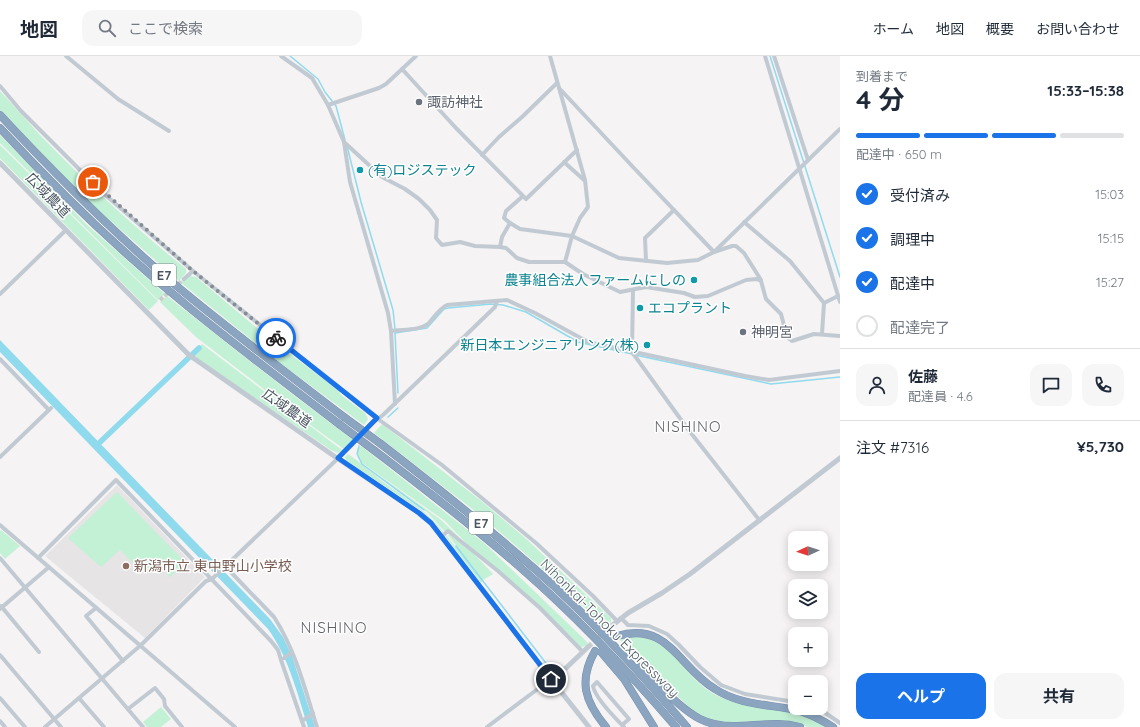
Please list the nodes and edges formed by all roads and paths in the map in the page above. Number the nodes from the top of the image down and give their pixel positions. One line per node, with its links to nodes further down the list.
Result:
1 (66, 56): 15 (street)
2 (281, 56): 11 (street)
3 (416, 56): 7 (street)
4 (550, 56): 8 (street)
5 (765, 56): 22 (street)
6 (774, 56): 19 (street)
7 (402, 69): 11 (street); 18 (street)
8 (557, 83): 10 (street); 18 (street)
9 (0, 86): 34 (street)
10 (559, 88): 17 (street); 25 (street)
11 (328, 105): 16 (street)
12 (0, 115): 66 (highway, Nihonkai-Tohoku Expressway / E7, bridge)
13 (0, 128): 61 (highway, Nihonkai-Tohoku Expressway / E7, bridge)
14 (840, 129): 19 (street)
15 (169, 131)
16 (344, 142): 30 (street); 43 (street)
17 (577, 150): 20 (street); 23 (street)
18 (482, 155): 24 (street)
19 (808, 160): 22 (street)
20 (564, 162): 23 (street); 24 (street)
21 (0, 163): 28 (street, 広域農道)
22 (800, 168): 26 (street); 39 (street)
23 (584, 180): 29 (street)
24 (522, 196): 27 (street)
25 (674, 210): 31 (street); 32 (street)
26 (744, 222): 31 (street); 42 (street)
27 (510, 223): 29 (street); 30 (street)
28 (66, 230): 38 (street); 52 (street, 広域農道)
29 (572, 236): 32 (street); 33 (street)
30 (500, 247): 33 (street)
31 (714, 252): 32 (street); 36 (street)
32 (646, 261)
33 (565, 262): 37 (street)
34 (193, 271): 35 (street); 50 (street)
35 (184, 279)
36 (761, 281): 37 (street); 44 (street)
37 (633, 290): 46 (street)
38 (0, 294)
39 (838, 296): 41 (street); 42 (street)
40 (497, 301): 43 (street); 46 (street); 49 (street)
41 (840, 302)
42 (824, 303): 44 (street)
43 (391, 331): 49 (street)
44 (822, 334): 45 (street)
45 (840, 336)
46 (632, 352): 48 (street); 54 (street)
47 (0, 359): 51 (street)
48 (840, 371)
49 (395, 404): 50 (street)
50 (377, 418): 52 (street); 67 (street)
51 (0, 457)
52 (338, 458): 56 (street, 広域農道); 59 (street)
53 (840, 458): 54 (street)
54 (760, 521): 67 (street)
55 (0, 525): 58 (street)
56 (441, 537): 75 (street); 80 (street, 広域農道)
57 (0, 558): 63 (street)
58 (38, 558): 60 (street); 62 (street)
59 (224, 566): 62 (street); 85 (street)
60 (49, 567): 63 (street); 65 (street)
61 (521, 568): 106 (highway); 107 (highway, Nihonkai-Tohoku Expressway / E7)
62 (213, 578): 70 (street); 88 (street)
63 (25, 587): 64 (street); 79 (street)
64 (1, 607): 73 (street)
65 (96, 608): 70 (street); 78 (street)
66 (576, 608): 108 (highway, Nihonkai-Tohoku Expressway / E7); 109 (highway)
67 (619, 620): 68 (street); 83 (street)
68 (609, 628)
69 (617, 636): 110 (highway)
70 (141, 645): 78 (street); 91 (street)
71 (588, 647): 75 (street)
72 (595, 651): 105 (highway)
73 (39, 652)
74 (292, 652): 77 (street)
75 (583, 652): 80 (street)
76 (0, 655): 87 (street)
77 (284, 658)
78 (123, 661): 79 (street)
79 (102, 678): 82 (street); 84 (street)
80 (551, 679): 102 (street); 103 (street, 広域農道); 104 (street, 広域農道)
81 (0, 698): 94 (street)
82 (79, 698): 87 (street); 97 (street)
83 (788, 701)
84 (128, 710): 98 (street); 99 (street)
85 (312, 713): 88 (street); 101 (street)
86 (828, 715): 90 (street)
87 (54, 720): 95 (street); 96 (street)
88 (303, 720): 100 (street)
89 (0, 721): 93 (street)
90 (840, 723)
91 (232, 726)
92 (623, 726): 92 (street)
93 (5, 727)
94 (25, 727)
95 (45, 727)
96 (61, 727)
97 (104, 727)
98 (143, 727)
99 (182, 727)
100 (304, 727)
101 (317, 727)
102 (487, 727)
103 (585, 727)
104 (589, 727)
105 (606, 727)
106 (654, 727)
107 (676, 727)
108 (688, 727)
109 (800, 727)
110 (833, 727)

